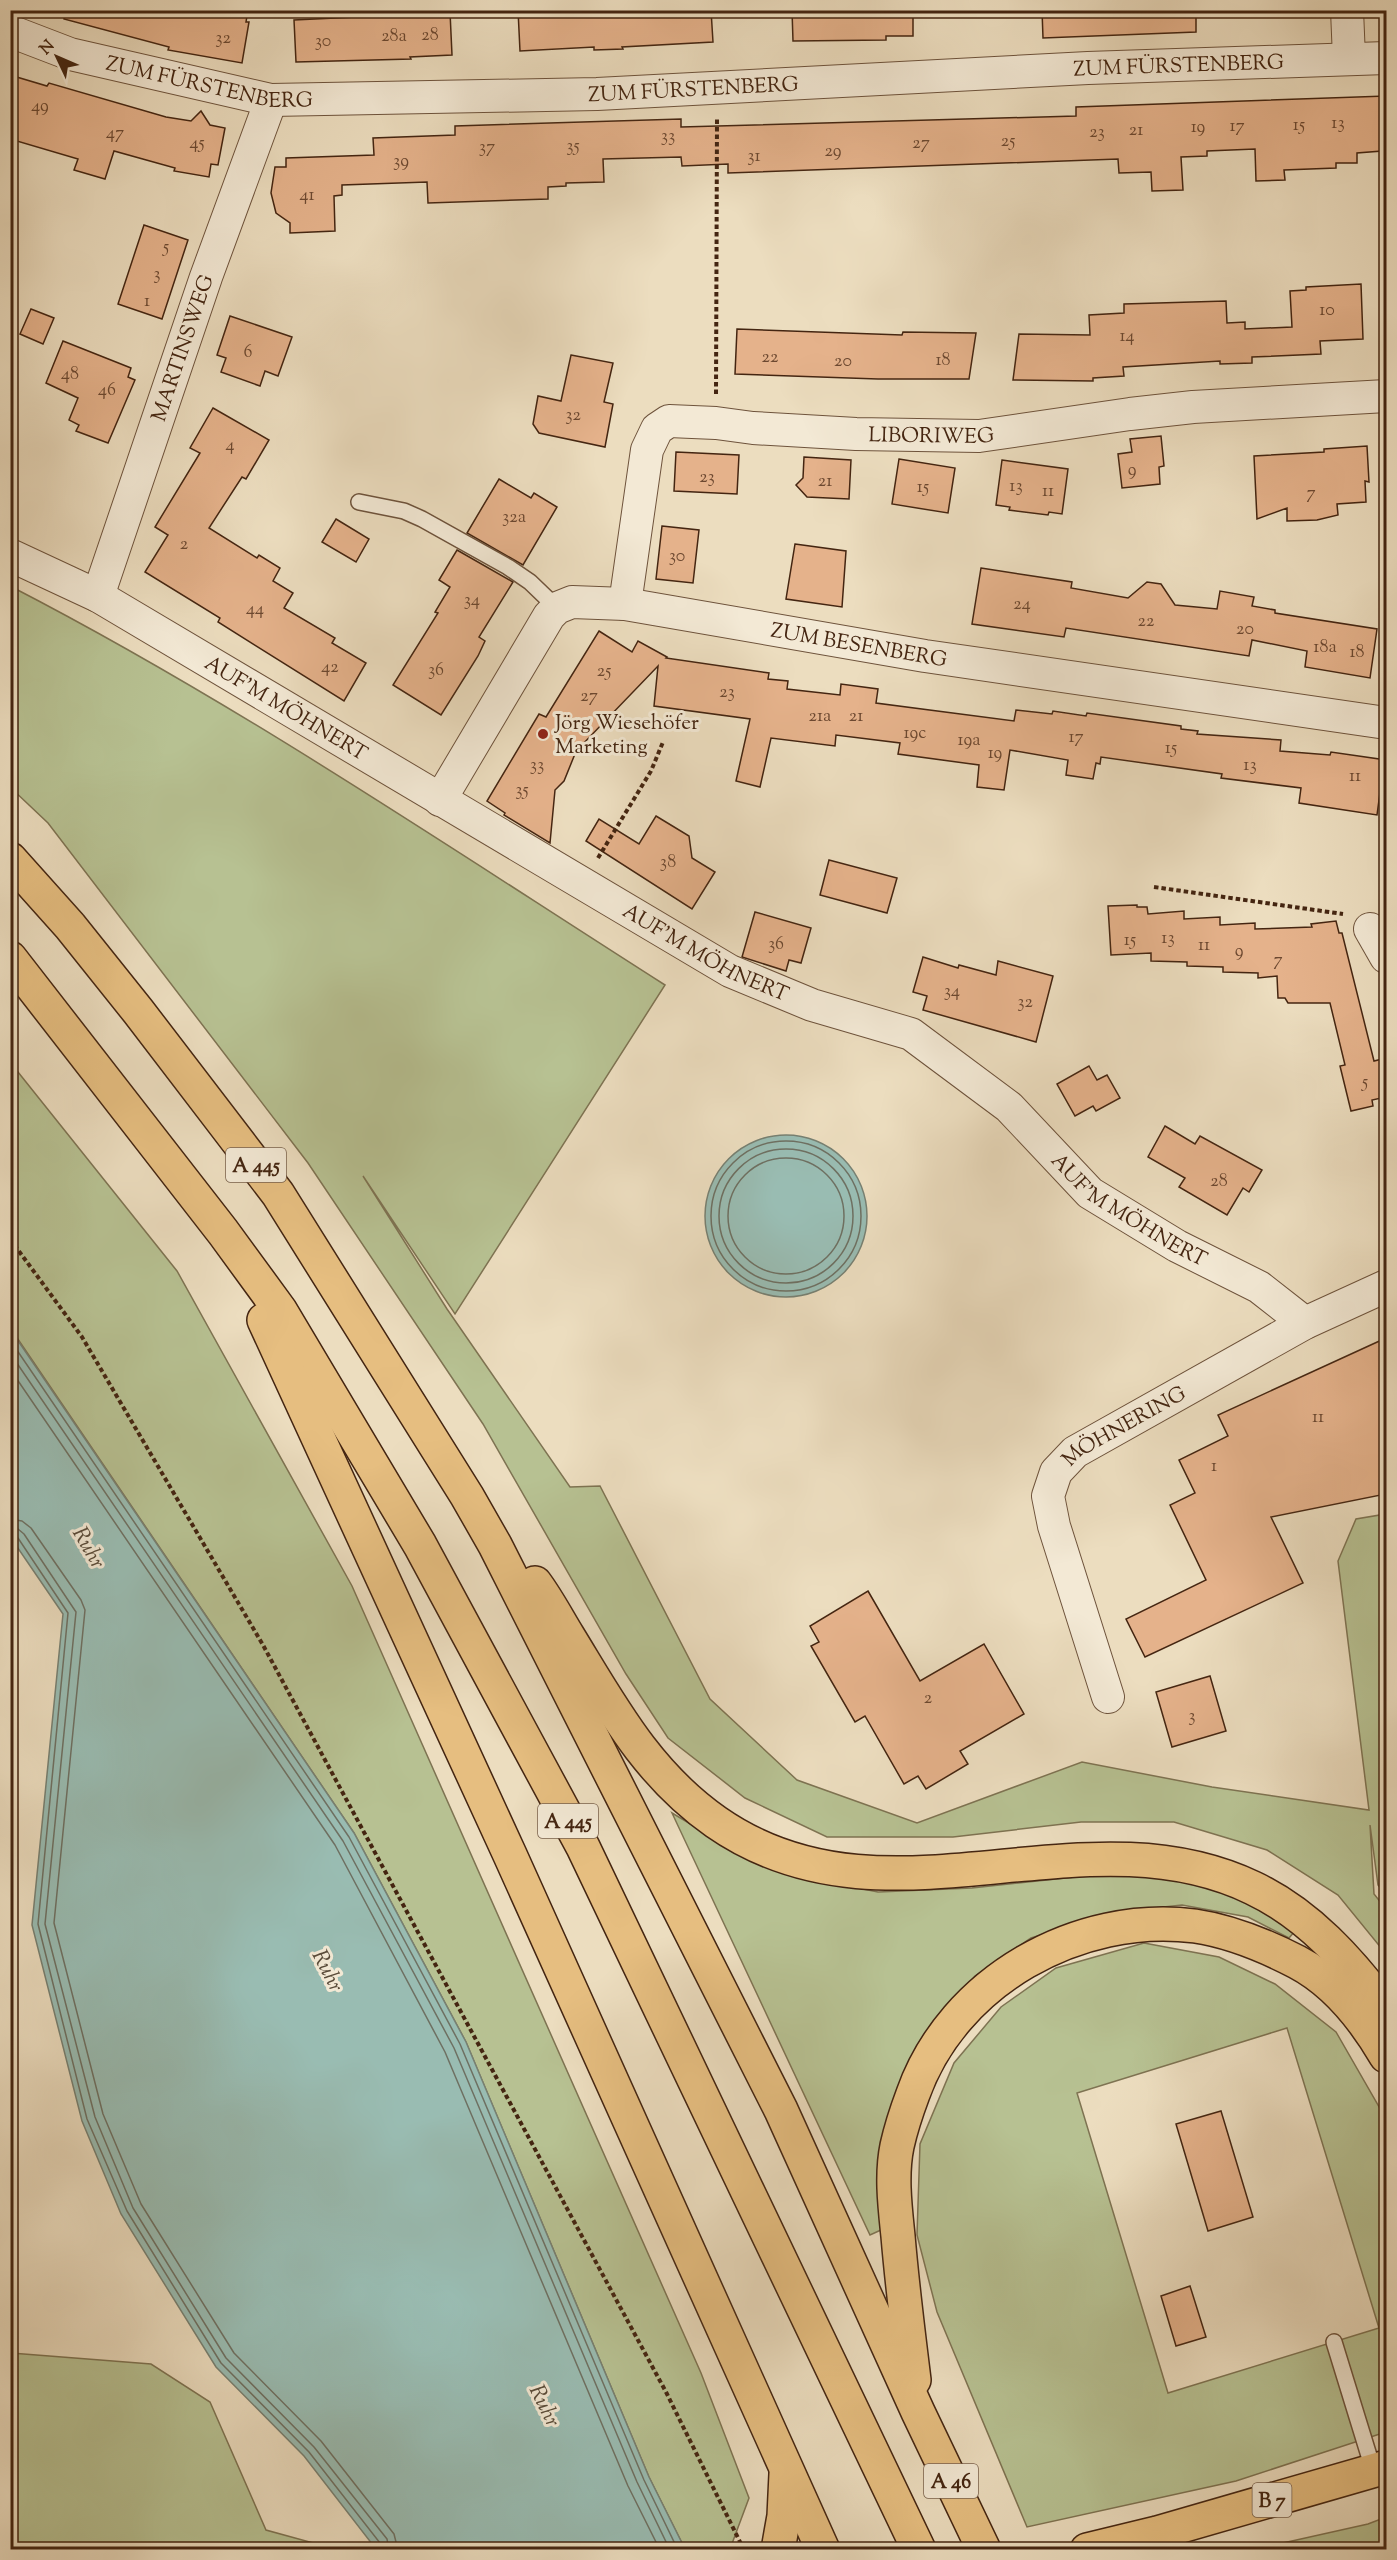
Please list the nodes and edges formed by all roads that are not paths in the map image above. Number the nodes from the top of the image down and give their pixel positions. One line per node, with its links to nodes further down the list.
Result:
1 (1347, 10): 3 (street)
2 (10, 31): 5 (street, ZUM FÜRSTENBERG)
3 (1349, 58): 4 (street, ZUM FÜRSTENBERG); 5 (street, ZUM FÜRSTENBERG)
4 (1386, 58)
5 (271, 100): 9 (street, MARTINSWEG)
6 (1386, 396): 10 (street, LIBORIWEG)
7 (359, 502): 11 (lane)
8 (10, 555): 9 (street, AUF'M MÖHNERT)
9 (98, 596): 13 (street, AUF'M MÖHNERT)
10 (624, 604): 11 (street, ZUM BESENBERG); 12 (street, ZUM BESENBERG)
11 (557, 608): 13 (street)
12 (1386, 723)
13 (440, 800): 20 (street, AUF'M MÖHNERT)
14 (10, 859): 21 (main road, A 445)
15 (1370, 929): 16 (street)
16 (1386, 957)
17 (10, 958): 18 (main road, A 445)
18 (223, 1232): 27 (main road, A 445); 28 (main road)
19 (1386, 1286): 20 (street)
20 (1305, 1323): 22 (street, MÖHNERING)
21 (467, 1496): 23 (main road); 26 (main road, A 445)
22 (1108, 1697)
23 (1386, 2009)
24 (1386, 2056): 26 (main road)
25 (1334, 2342): 29 (lane)
26 (918, 2412): 33 (main road, A 46)
27 (864, 2437): 32 (main road, A 46)
28 (786, 2464): 30 (main road); 31 (main road)
29 (1380, 2469): 34 (main road, B 7)
30 (778, 2550)
31 (823, 2550)
32 (919, 2550)
33 (984, 2550)
34 (1087, 2550)

